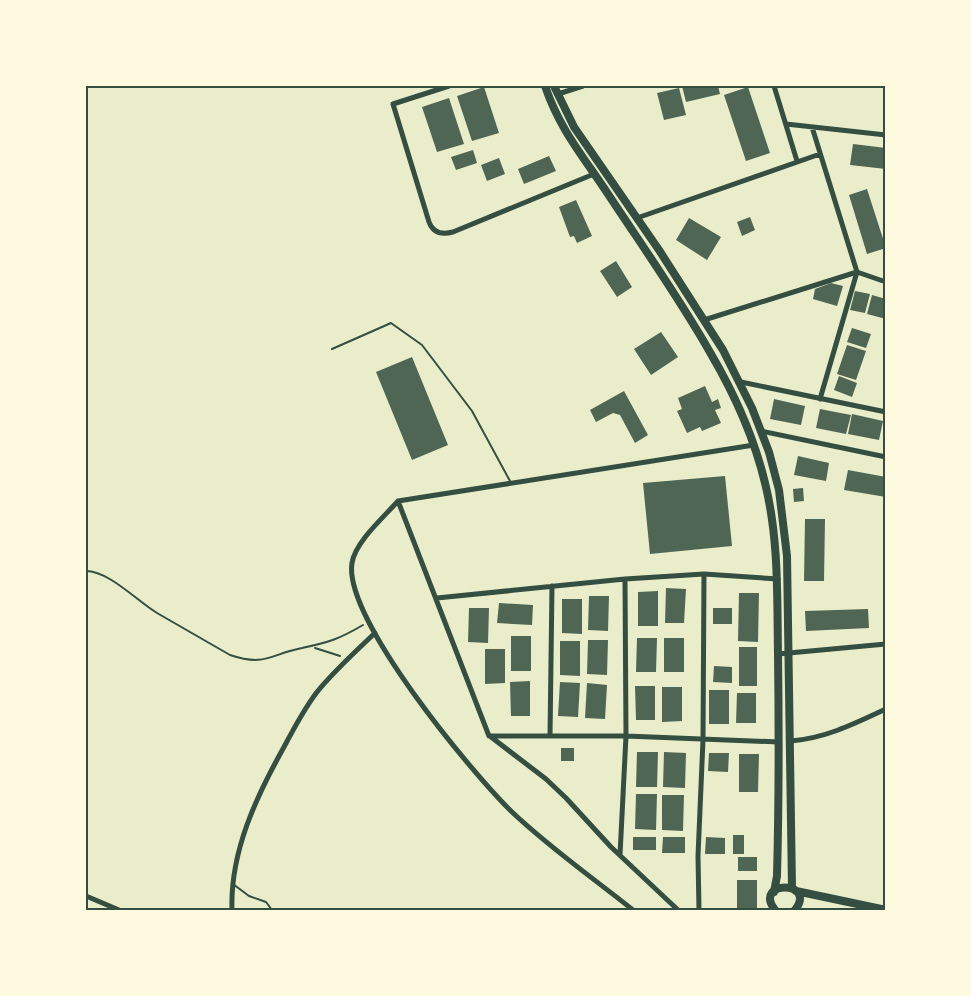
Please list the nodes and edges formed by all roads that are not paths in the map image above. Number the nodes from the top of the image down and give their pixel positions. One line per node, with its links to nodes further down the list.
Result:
1 (449, 86): 11 (street)
2 (545, 86): 11 (main road)
3 (583, 86): 5 (street)
4 (774, 86): 6 (street)
5 (556, 90): 12 (main road)
6 (786, 124): 7 (street); 10 (street)
7 (812, 127): 8 (street); 9 (street)
8 (885, 135)
9 (820, 154): 10 (street); 13 (street)
10 (797, 161): 12 (street)
11 (594, 174): 21 (main road)
12 (637, 218): 15 (main road)
13 (856, 272): 14 (street); 15 (street); 18 (street)
14 (885, 282)
15 (704, 320): 17 (main road)
16 (332, 350): 23 (lane)
17 (741, 382): 18 (street); 20 (main road)
18 (820, 399): 19 (street)
19 (885, 412)
20 (761, 431): 22 (street); 32 (main road)
21 (754, 445): 23 (street); 27 (main road)
22 (885, 457)
23 (511, 484): 24 (street)
24 (398, 501): 29 (street); 30 (street)
25 (704, 574): 26 (street); 27 (street); 38 (street)
26 (625, 579): 28 (street); 37 (street)
27 (778, 579): 33 (main road)
28 (552, 586): 29 (street); 36 (street)
29 (437, 598): 35 (street)
30 (375, 633): 42 (street); 49 (street)
31 (885, 644): 32 (street)
32 (790, 653): 33 (street); 39 (main road)
33 (778, 654): 40 (main road)
34 (885, 709): 39 (street)
35 (489, 736): 36 (street); 41 (street)
36 (550, 736): 37 (street)
37 (626, 736): 38 (street); 41 (street)
38 (703, 740): 40 (street); 51 (street)
39 (791, 741): 40 (main road); 43 (main road)
40 (780, 742): 44 (main road)
41 (620, 855): 50 (street)
42 (233, 884): 47 (street); 48 (lane)
43 (794, 889): 44 (main road); 53 (main road); 54 (main road)
44 (774, 892): 52 (main road)
45 (86, 896): 46 (street)
46 (119, 910)
47 (232, 910)
48 (272, 910)
49 (633, 910)
50 (678, 910)
51 (699, 910)
52 (775, 910)
53 (795, 910)
54 (885, 910)

